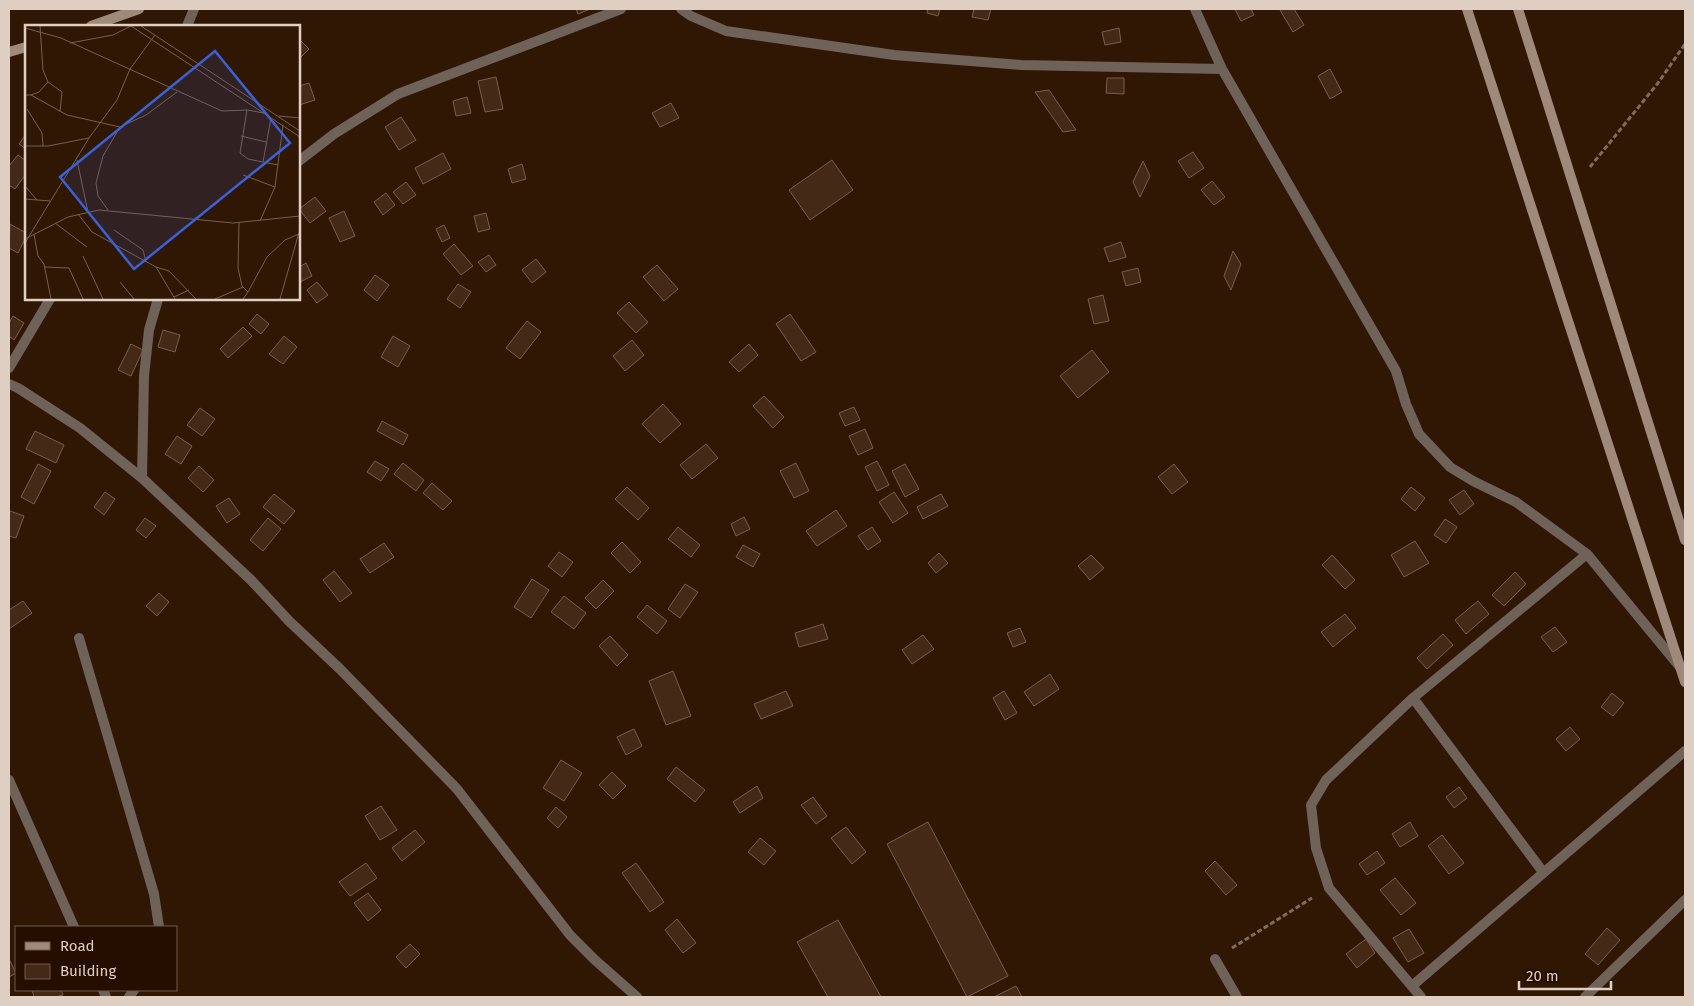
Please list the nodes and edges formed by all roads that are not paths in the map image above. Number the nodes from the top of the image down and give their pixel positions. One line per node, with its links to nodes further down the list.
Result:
1 (139, 9): 8 (street)
2 (194, 9): 9 (street)
3 (621, 9): 13 (street)
4 (681, 9): 12 (street)
5 (1195, 9): 12 (street)
6 (1466, 9): 22 (street)
7 (1518, 9): 19 (street)
8 (94, 25)
9 (187, 25)
10 (25, 47): 11 (street)
11 (9, 52)
12 (1222, 69): 20 (street)
13 (300, 160)
14 (49, 300): 16 (street)
15 (158, 300): 18 (street)
16 (9, 368)
17 (9, 384): 18 (street)
18 (142, 478): 33 (street)
19 (1685, 540)
20 (1587, 554): 22 (street); 24 (street)
21 (79, 638): 30 (street)
22 (1681, 668): 23 (street)
23 (1685, 682)
24 (1412, 698): 27 (street); 32 (street)
25 (1685, 751): 27 (street)
26 (9, 780): 29 (street)
27 (1543, 872): 32 (street)
28 (1685, 900): 36 (street)
29 (74, 926)
30 (159, 926)
31 (1215, 959): 34 (street)
32 (1412, 986): 35 (street)
33 (637, 997)
34 (1237, 997)
35 (1421, 997)
36 (1585, 997)

